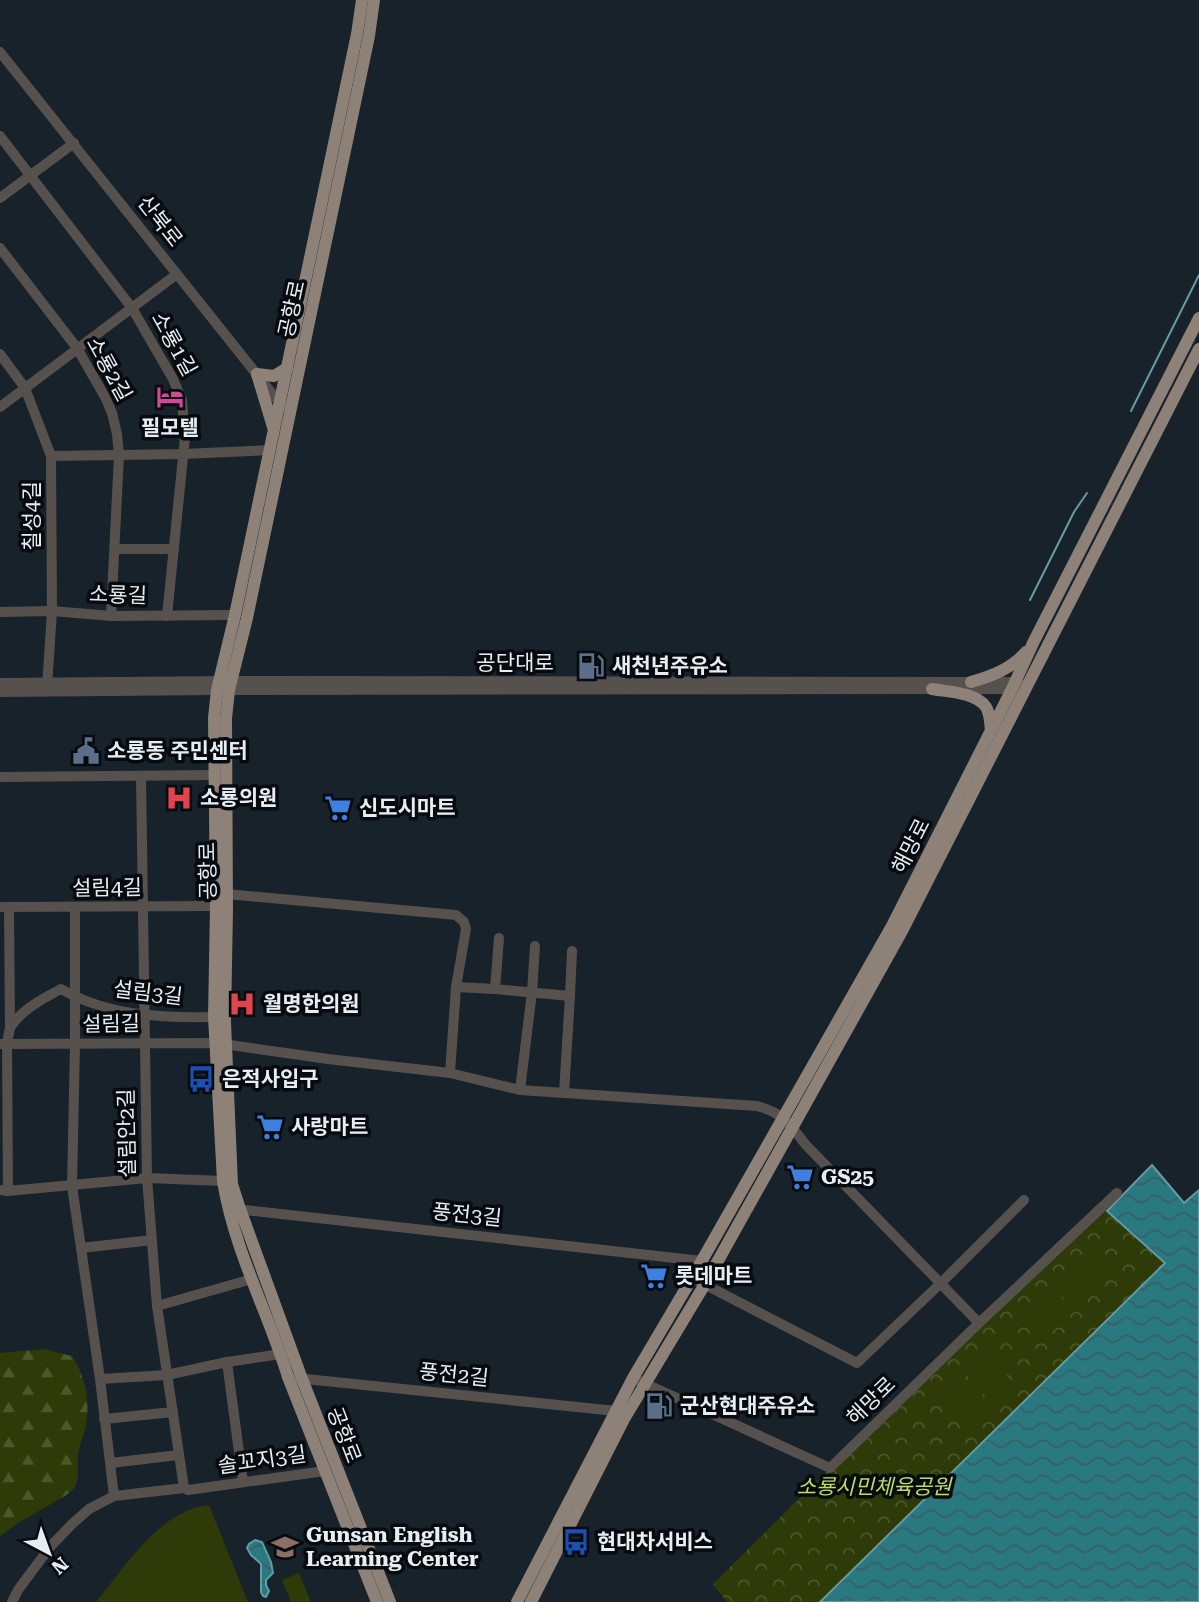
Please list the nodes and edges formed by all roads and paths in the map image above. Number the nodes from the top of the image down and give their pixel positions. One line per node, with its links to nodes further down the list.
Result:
1 (362, 0): 15 (main road, 공항로)
2 (374, 0): 20 (main road, 공항로)
3 (0, 52): 5 (street, 산북로)
4 (0, 136): 6 (street, 소룡1길)
5 (74, 143): 6 (street); 9 (street, 산북로)
6 (31, 175): 7 (street); 10 (street, 소룡1길)
7 (0, 198)
8 (0, 248): 12 (street, 소룡2길)
9 (177, 274): 10 (street); 16 (street, 산북로)
10 (132, 308): 12 (street); 23 (street, 소룡1길)
11 (1199, 319): 33 (main road, 해망로)
12 (77, 348): 17 (street); 24 (street, 소룡2길)
13 (1199, 349): 37 (main road, 해망로)
14 (0, 354): 17 (street, 칠성4길)
15 (288, 368): 16 (main road); 18 (main road, 공항로)
16 (257, 374): 18 (street, 산북로); 21 (main road)
17 (25, 388): 19 (street); 25 (street, 칠성4길)
18 (280, 403): 20 (street, 산북로); 21 (main road, 공항로)
19 (0, 407)
20 (290, 414): 36 (main road, 공항로)
21 (274, 432): 22 (main road, 공항로)
22 (270, 450): 23 (street); 30 (main road, 공항로)
23 (184, 454): 24 (street); 27 (street, 소룡1길)
24 (119, 455): 25 (street); 26 (street, 소룡2길)
25 (51, 456): 28 (street, 칠성4길)
26 (115, 548): 27 (street); 31 (street, 소룡2길)
27 (174, 549): 32 (street, 소룡1길)
28 (52, 611): 29 (street, 소룡길); 31 (street, 소룡길); 38 (street, 칠성4길)
29 (0, 612)
30 (235, 615): 32 (street, 소룡길); 36 (main road, 공항로)
31 (111, 616): 32 (street, 소룡길)
32 (167, 616)
33 (1034, 641): 34 (main road); 37 (main road, 해망로)
34 (971, 682): 36 (street, 공단대로); 37 (street, 공단대로)
35 (0, 683): 38 (street, 공단대로)
36 (224, 686): 38 (street, 공단대로); 39 (street, 공단대로); 42 (main road, 공항로); 45 (main road, 공항로)
37 (1021, 686): 39 (street, 공단대로); 41 (main road, 해망로); 70 (main road, 해망로)
38 (47, 687): 40 (street, 공단대로)
39 (932, 689): 41 (main road)
40 (0, 691)
41 (991, 730): 69 (main road, 해망로)
42 (214, 775): 43 (street); 47 (main road, 공항로)
43 (141, 776): 44 (street); 46 (street, 설림안2길)
44 (0, 777)
45 (227, 894): 53 (street); 64 (main road, 공항로)
46 (144, 906): 47 (street, 설림4길); 49 (street, 설림4길); 58 (street, 설림안2길)
47 (216, 906): 59 (main road, 공항로)
48 (4, 907): 49 (street, 설림4길); 60 (street)
49 (75, 908): 57 (street)
50 (499, 938): 54 (street)
51 (535, 946): 55 (street)
52 (572, 951): 56 (street)
53 (456, 987): 54 (street); 65 (street)
54 (495, 989): 55 (street)
55 (532, 992): 56 (street); 66 (street)
56 (570, 996): 67 (street)
57 (75, 998): 58 (street, 설림3길); 60 (street, 설림3길); 63 (street)
58 (145, 1016): 59 (street, 설림3길); 61 (street, 설림안2길)
59 (214, 1017): 64 (main road, 공항로)
60 (10, 1028): 62 (street)
61 (145, 1042): 63 (street, 설림길); 64 (street, 설림길); 71 (street, 설림안2길)
62 (3, 1044): 63 (street, 설림길); 68 (street)
63 (75, 1044): 73 (street)
64 (221, 1044): 65 (street, 설림길); 72 (main road, 공항로); 77 (main road, 공항로)
65 (450, 1073): 66 (street, 설림길)
66 (520, 1090): 67 (street, 설림길)
67 (564, 1093): 69 (street, 설림길)
68 (3, 1114): 74 (street)
69 (782, 1116): 70 (street); 80 (main road, 해망로)
70 (792, 1128): 83 (street); 84 (main road, 해망로)
71 (147, 1178): 72 (street); 73 (street); 78 (street, 설림안2길)
72 (223, 1181): 77 (main road, 공항로)
73 (72, 1186): 74 (street); 79 (street)
74 (4, 1191)
75 (1117, 1193): 86 (street, 해망로)
76 (1024, 1200): 83 (street)
77 (233, 1208): 80 (street, 풍전3길); 82 (main road, 공항로); 92 (main road, 공항로)
78 (152, 1240): 79 (street); 85 (street, 설림안2길)
79 (81, 1248): 91 (street)
80 (702, 1261): 81 (main road, 해망로)
81 (692, 1278): 84 (street); 93 (main road, 해망로)
82 (251, 1279): 85 (street); 87 (main road, 공항로)
83 (941, 1283): 84 (street); 86 (street)
84 (705, 1284): 93 (main road, 해망로)
85 (157, 1306): 89 (street, 설림안2길)
86 (979, 1323): 93 (street, 해망로)
87 (281, 1354): 88 (street); 90 (main road, 공항로)
88 (227, 1362): 89 (street); 100 (street)
89 (167, 1375): 91 (street); 95 (street, 설림안2길)
90 (288, 1377): 92 (street, 풍전2길); 99 (main road, 공항로)
91 (100, 1379): 96 (street)
92 (302, 1379): 94 (street, 풍전2길); 105 (main road, 공항로)
93 (639, 1380): 94 (main road, 해망로); 107 (main road, 해망로)
94 (616, 1411): 106 (main road, 해망로)
95 (173, 1412): 96 (street); 97 (street, 설림안2길)
96 (104, 1419): 98 (street)
97 (178, 1454): 98 (street); 101 (street, 설림안2길)
98 (111, 1463): 102 (street)
99 (325, 1471): 100 (street, 솔꼬지3길); 104 (main road, 공항로)
100 (243, 1482): 101 (street, 솔꼬지3길)
101 (184, 1488): 102 (street, 솔꼬지3길)
102 (114, 1496): 103 (street)
103 (12, 1602)
104 (377, 1602)
105 (390, 1602)
106 (517, 1602)
107 (531, 1602)

